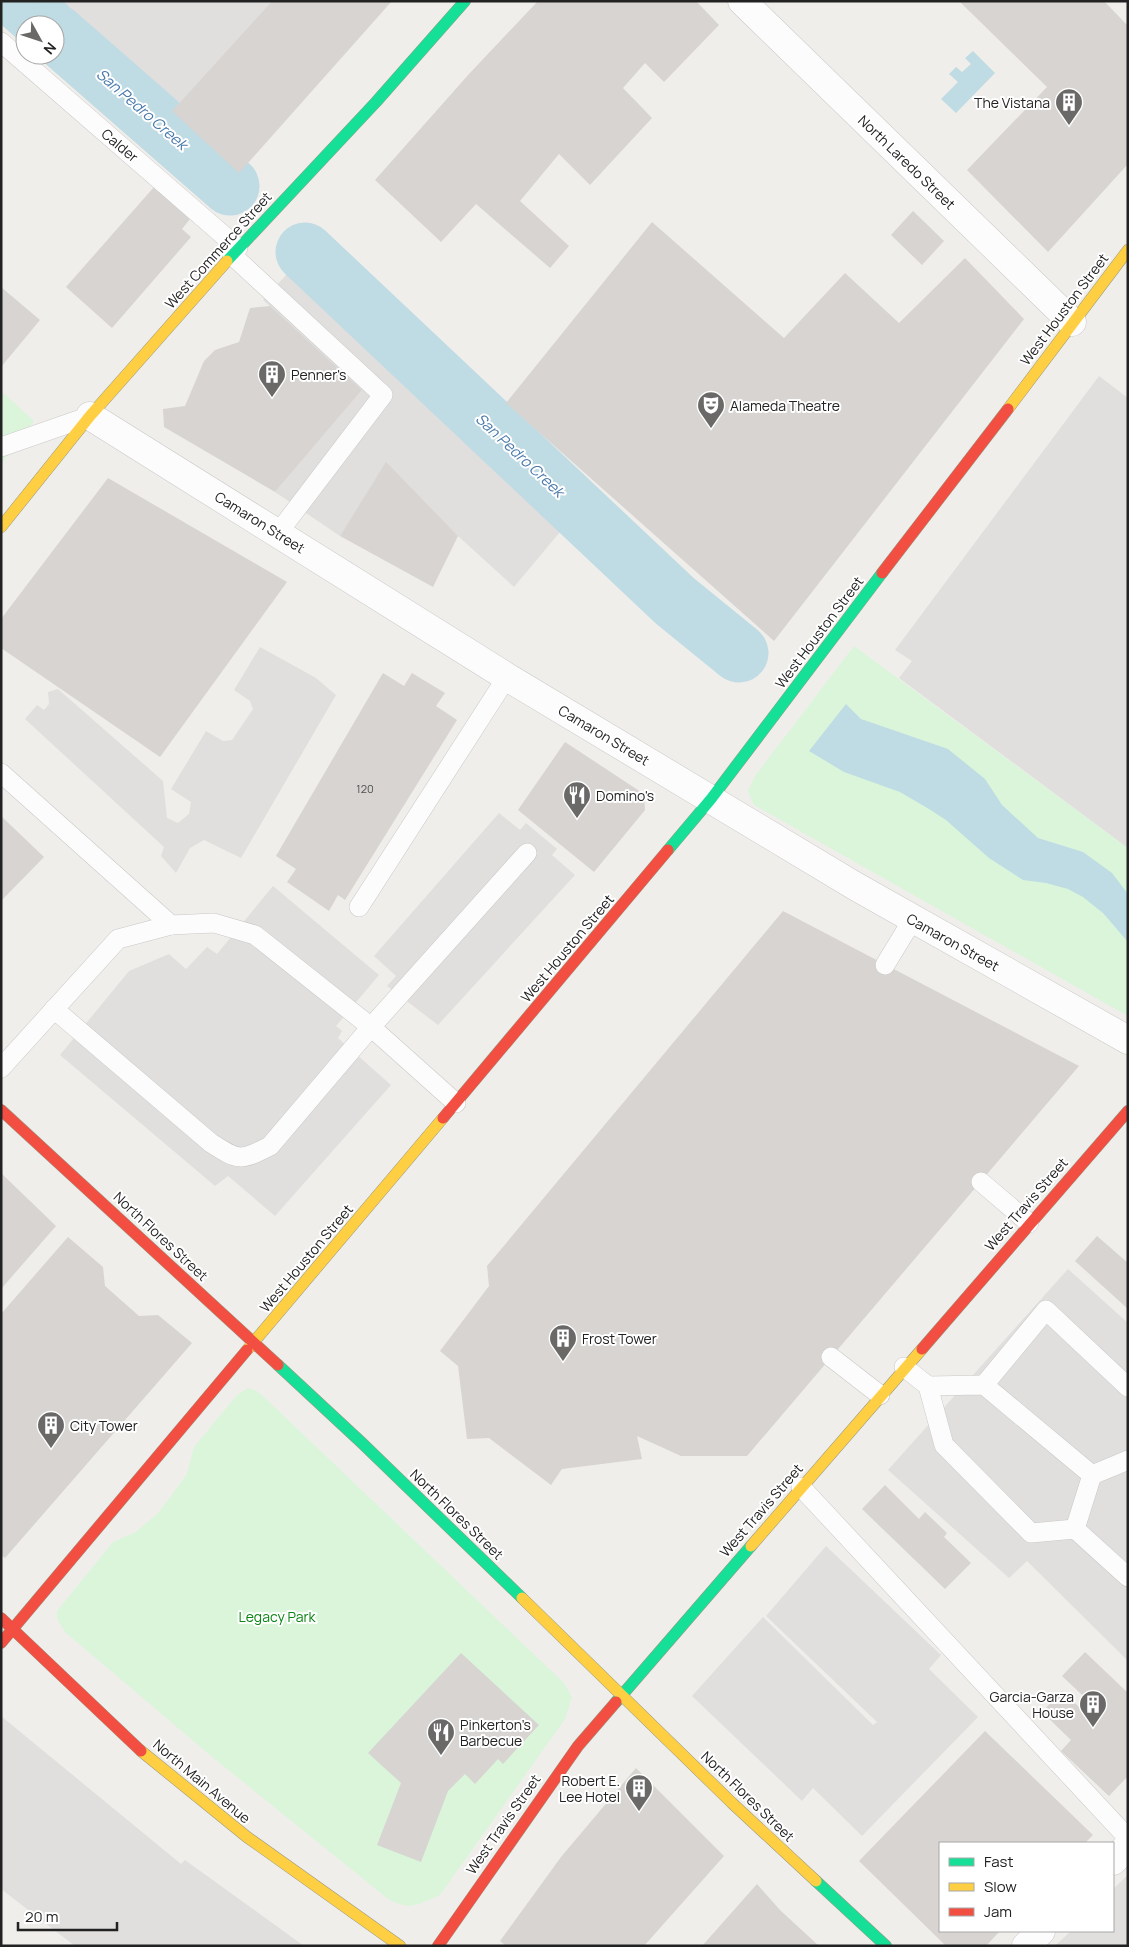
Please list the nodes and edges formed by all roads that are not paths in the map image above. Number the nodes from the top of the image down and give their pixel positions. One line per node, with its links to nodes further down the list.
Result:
1 (465, 1): 5 (main road, West Commerce Street)
2 (742, 1): 6 (street, North Laredo Street)
3 (1, 42): 5 (lane, Calder)
4 (1128, 250): 6 (main road, West Houston Street)
5 (235, 252): 7 (main road, West Commerce Street); 10 (lane, Calder)
6 (1072, 322): 13 (main road, West Houston Street)
7 (90, 416): 8 (lane); 9 (main road, West Commerce Street); 10 (street, Camaron Street)
8 (1, 447)
9 (1, 527)
10 (278, 533): 11 (street, Camaron Street)
11 (507, 676): 13 (street, Camaron Street); 15 (lane)
12 (1, 773): 17 (lane)
13 (711, 799): 16 (street, Camaron Street); 23 (main road, West Houston Street)
14 (527, 852): 20 (lane)
15 (360, 907)
16 (913, 919): 18 (lane); 21 (street, Camaron Street)
17 (171, 925): 19 (lane); 20 (lane)
18 (885, 965)
19 (54, 1009): 20 (lane); 22 (lane)
20 (371, 1027): 23 (lane)
21 (1128, 1040)
22 (1, 1068)
23 (456, 1103): 28 (main road, West Houston Street)
24 (1, 1110): 28 (main road, North Flores Street)
25 (1128, 1111): 27 (main road, West Travis Street)
26 (981, 1182): 27 (lane)
27 (1029, 1223): 30 (main road, West Travis Street)
28 (255, 1342): 41 (main road, West Houston Street); 43 (main road, North Flores Street)
29 (831, 1358): 34 (lane)
30 (904, 1367): 32 (lane); 34 (main road, West Travis Street)
31 (984, 1385): 32 (lane); 33 (lane); 36 (lane)
32 (928, 1386): 38 (lane)
33 (1128, 1387)
34 (880, 1395): 37 (main road, West Travis Street)
35 (1128, 1460): 36 (lane)
36 (1092, 1475): 38 (lane)
37 (801, 1487): 43 (main road, West Travis Street); 44 (lane)
38 (1075, 1529): 39 (lane)
39 (1128, 1577)
40 (1, 1618): 41 (main road, North Main Avenue)
41 (13, 1629): 42 (main road, West Houston Street); 48 (main road, North Main Avenue)
42 (1, 1643)
43 (621, 1694): 49 (main road, West Travis Street); 50 (main road, North Flores Street)
44 (1128, 1838)
45 (1128, 1846): 46 (street)
46 (1114, 1860)
47 (1040, 1932): 51 (street)
48 (400, 1946)
49 (438, 1946)
50 (886, 1946)
51 (1026, 1946)

